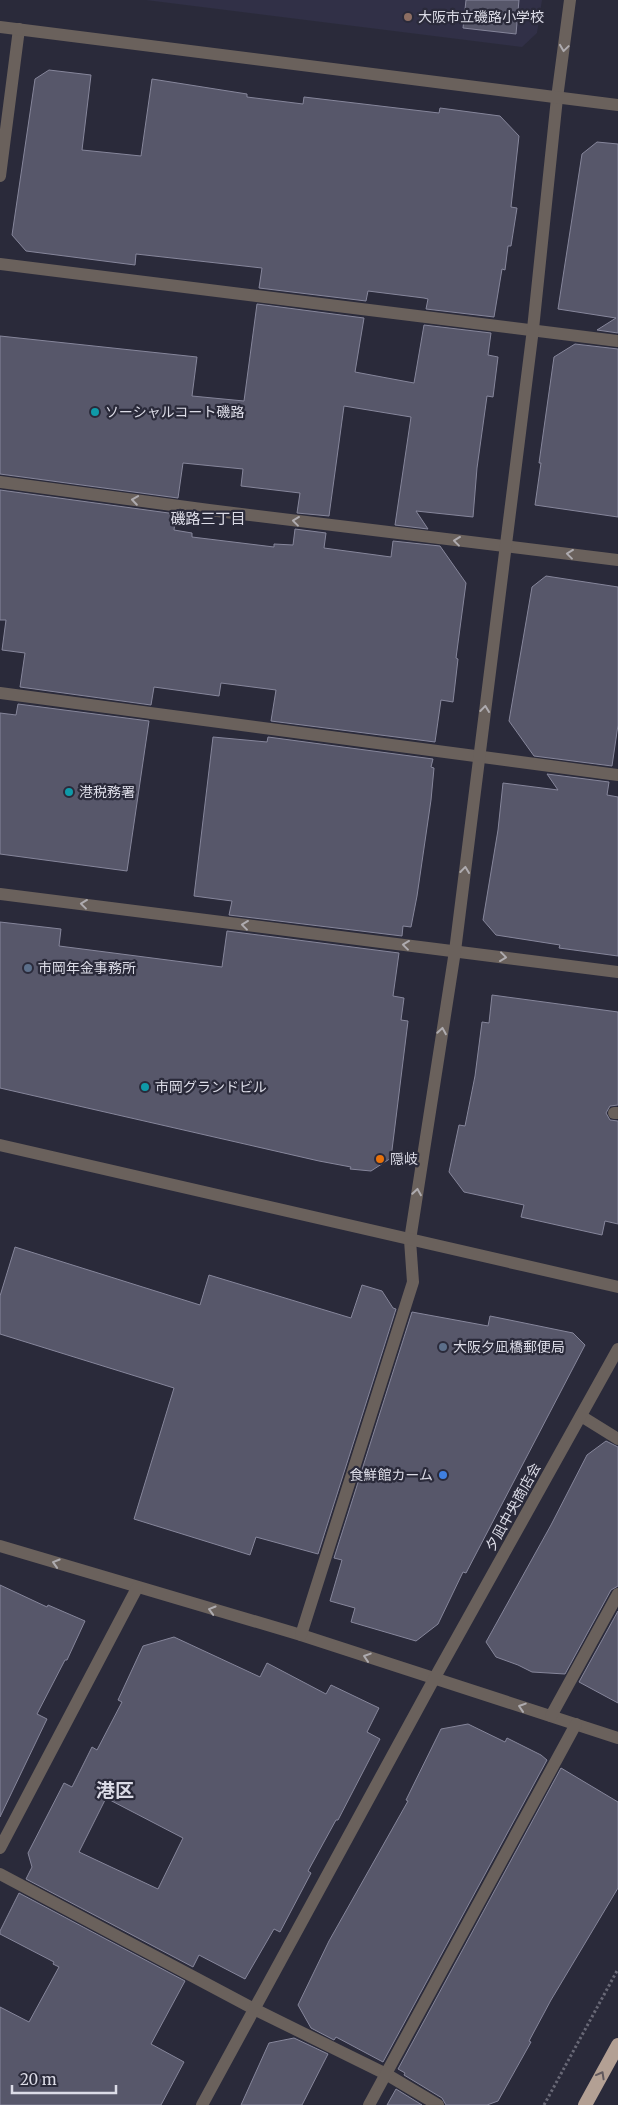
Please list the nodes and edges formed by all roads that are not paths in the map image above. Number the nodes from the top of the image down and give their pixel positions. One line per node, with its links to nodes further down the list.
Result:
1 (570, 0): 4 (street, one-way to 4)
2 (0, 27): 3 (street)
3 (19, 29): 4 (street); 6 (street)
4 (557, 98): 5 (street); 8 (street)
5 (618, 105)
6 (0, 176)
7 (0, 264): 8 (street)
8 (534, 330): 9 (street); 11 (street)
9 (618, 341)
10 (0, 482): 11 (street, one-way to 10)
11 (506, 546): 12 (street, one-way to 11); 14 (street, one-way to 11)
12 (618, 560)
13 (0, 693): 14 (street)
14 (479, 757): 15 (street); 17 (street, one-way to 14)
15 (618, 774)
16 (0, 894): 17 (street, one-way to 16)
17 (455, 951): 18 (street, one-way to 18); 20 (street, one-way to 17)
18 (618, 972)
19 (0, 1145): 20 (street)
20 (410, 1240): 21 (street); 28 (street)
21 (618, 1287)
22 (618, 1349): 23 (street, 夕凪中央商店会)
23 (580, 1416): 24 (street); 29 (street, 夕凪中央商店会)
24 (618, 1439)
25 (0, 1546): 26 (street, one-way to 25)
26 (137, 1588): 28 (street, one-way to 26); 33 (street)
27 (618, 1594): 30 (street)
28 (301, 1635): 29 (street, one-way to 28)
29 (434, 1679): 30 (street, one-way to 29); 35 (street, 夕凪中央商店会)
30 (551, 1716): 31 (street)
31 (576, 1724): 32 (street); 37 (street)
32 (618, 1738)
33 (0, 1848)
34 (0, 1874): 35 (street)
35 (254, 2009): 37 (street); 38 (street, 夕凪中央商店会)
36 (618, 2045): 41 (highway, one-way to 36)
37 (386, 2074): 39 (street); 40 (street)
38 (202, 2105)
39 (369, 2105)
40 (438, 2105)
41 (585, 2105)

